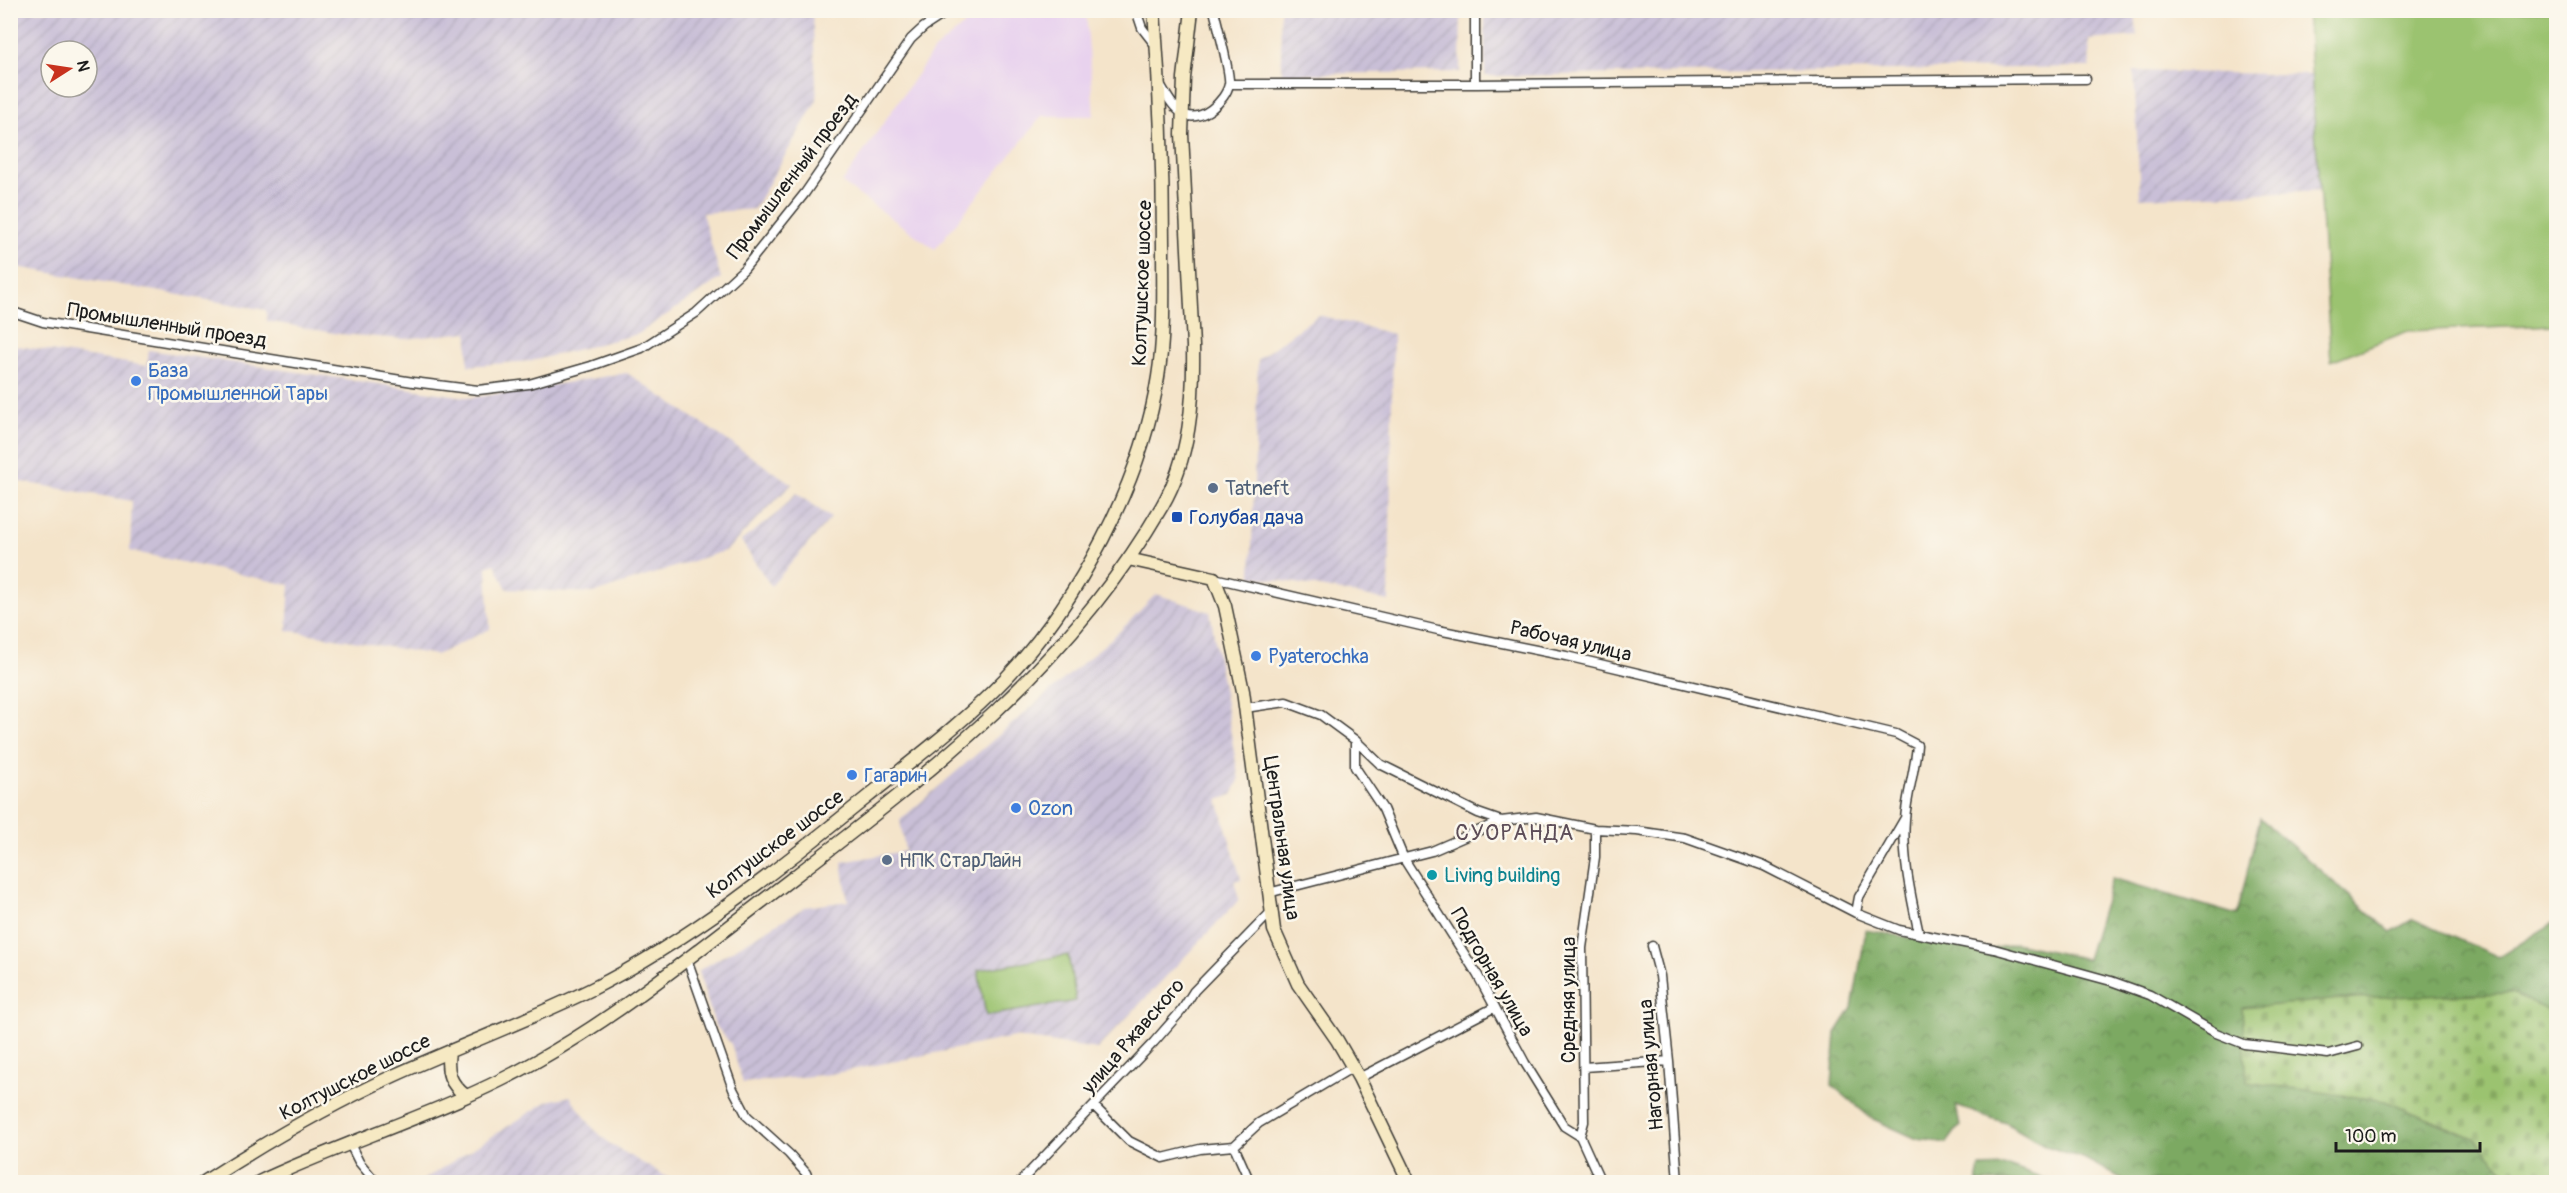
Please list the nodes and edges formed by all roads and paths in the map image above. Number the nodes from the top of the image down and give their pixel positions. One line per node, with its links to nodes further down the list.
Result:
1 (950, 10): 13 (street, Промышленный проезд)
2 (1136, 10): 7 (street)
3 (1154, 10): 7 (main road, Колтушское шоссе)
4 (1192, 10): 12 (main road, Колтушское шоссе)
5 (1214, 10): 10 (street)
6 (1475, 10): 11 (street)
7 (1156, 47): 9 (main road, Колтушское шоссе)
8 (2086, 79): 11 (street)
9 (1160, 84): 12 (street); 30 (main road, Колтушское шоссе)
10 (1230, 84): 11 (street); 12 (street)
11 (1475, 84)
12 (1183, 113): 14 (main road, Колтушское шоссе)
13 (10, 311)
14 (1128, 560): 15 (main road); 27 (main road, Колтушское шоссе)
15 (1214, 578): 16 (main road, Центральная улица); 18 (street, Рабочая улица)
16 (1245, 708): 17 (street); 22 (main road, Центральная улица)
17 (1355, 740): 19 (street); 21 (street, Подгорная улица)
18 (1905, 817): 24 (street); 25 (street)
19 (1501, 821): 20 (street); 21 (street)
20 (1595, 829): 24 (street); 32 (street, Средняя улица)
21 (1404, 859): 22 (street); 28 (street, Подгорная улица)
22 (1268, 892): 23 (main road, Центральная улица)
23 (1271, 912): 33 (main road, Центральная улица); 35 (street, улица Ржавского)
24 (1856, 913): 25 (street)
25 (1919, 934): 29 (street)
26 (1652, 946): 31 (street, Нагорная улица)
27 (687, 959): 34 (main road, Колтушское шоссе); 42 (street)
28 (1495, 1007): 33 (street); 36 (street, Подгорная улица)
29 (2358, 1046)
30 (449, 1052): 34 (main road); 39 (main road, Колтушское шоссе)
31 (1669, 1061): 32 (street); 47 (street, Нагорная улица)
32 (1584, 1067): 36 (street, Средняя улица)
33 (1356, 1072): 38 (street); 45 (main road, Центральная улица)
34 (466, 1096): 37 (main road, Колтушское шоссе)
35 (1094, 1106): 38 (street); 43 (street, улица Ржавского)
36 (1580, 1136): 46 (street, Подгорная улица)
37 (349, 1142): 40 (main road, Колтушское шоссе); 41 (street)
38 (1234, 1146): 44 (street)
39 (204, 1182)
40 (259, 1182)
41 (376, 1182)
42 (810, 1182)
43 (1020, 1182)
44 (1250, 1182)
45 (1409, 1182)
46 (1601, 1182)
47 (1678, 1182)

